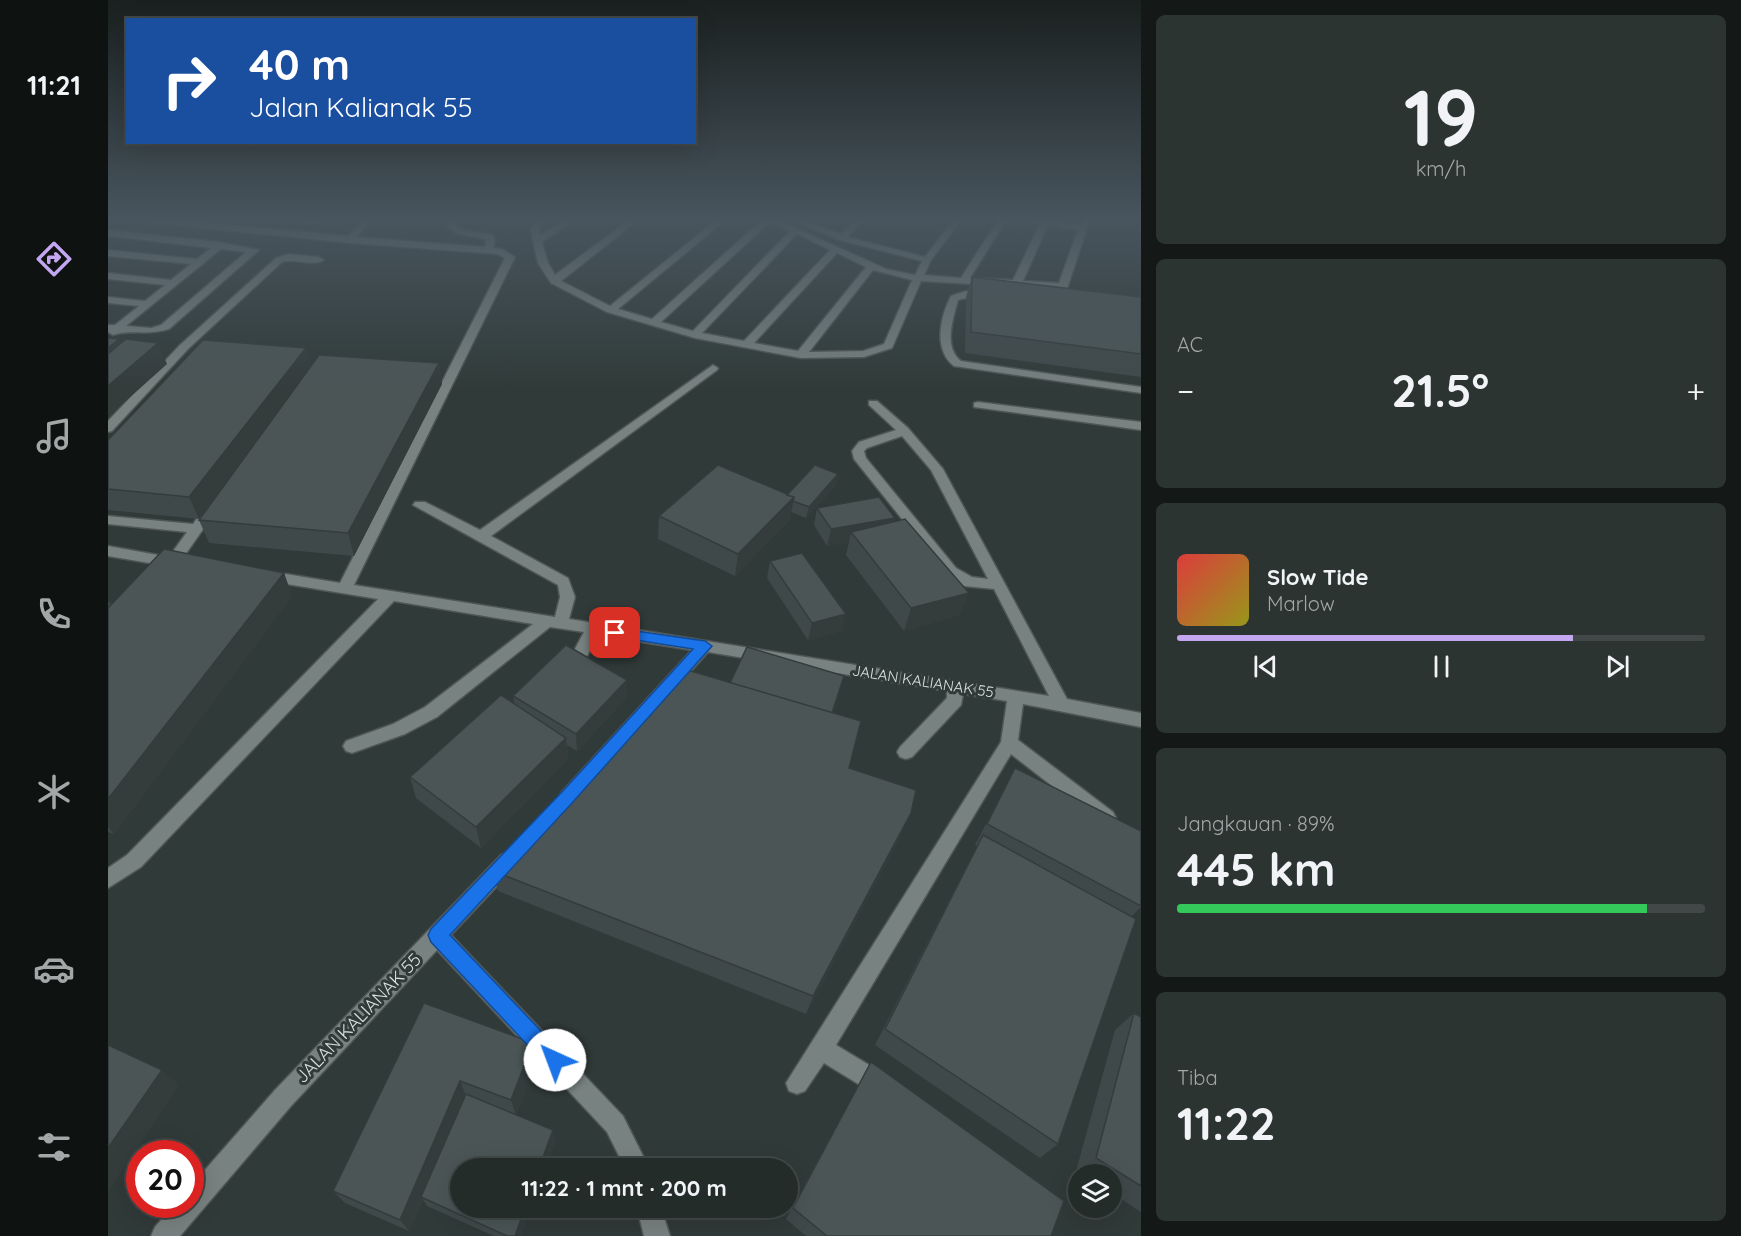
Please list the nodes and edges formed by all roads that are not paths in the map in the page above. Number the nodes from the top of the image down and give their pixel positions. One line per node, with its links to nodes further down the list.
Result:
1 (108, 276): 20 (lane)
2 (183, 276): 20 (lane)
3 (224, 276): 29 (lane)
4 (262, 276): 31 (lane)
5 (500, 276): 50 (lane)
6 (551, 276): 19 (lane)
7 (561, 276): 19 (lane)
8 (653, 276): 27 (lane)
9 (705, 276): 28 (lane)
10 (752, 276): 30 (lane)
11 (811, 276): 32 (lane)
12 (863, 276): 34 (lane)
13 (902, 276): 17 (lane)
14 (967, 276): 18 (lane)
15 (1020, 276): 21 (lane)
16 (1067, 276): 22 (lane)
17 (918, 278): 18 (lane); 34 (lane)
18 (964, 280): 21 (lane)
19 (554, 281): 27 (lane)
20 (174, 283): 25 (lane)
21 (1017, 283): 22 (lane)
22 (1063, 286): 26 (lane)
23 (998, 297): 36 (lane)
24 (108, 300): 25 (lane)
25 (147, 304): 29 (lane)
26 (1074, 304)
27 (611, 310): 28 (lane)
28 (653, 323): 30 (lane)
29 (111, 331)
30 (695, 334): 32 (lane)
31 (184, 346): 33 (lane); 40 (lane)
32 (745, 346): 34 (lane)
33 (196, 348)
34 (801, 355)
35 (713, 368): 46 (lane)
36 (1141, 390)
37 (873, 403): 41 (lane)
38 (978, 405): 39 (lane)
39 (1141, 426)
40 (108, 428)
41 (904, 431): 49 (lane); 49 (lane)
42 (217, 500): 45 (lane)
43 (420, 505): 46 (lane)
44 (108, 519): 45 (lane)
45 (196, 529): 47 (lane)
46 (481, 536): 52 (lane)
47 (110, 553)
48 (253, 574): 50 (lane, JALAN KALIANAK 55)
49 (999, 585): 58 (lane)
50 (345, 588): 51 (lane, JALAN KALIANAK 55)
51 (389, 597): 52 (lane, JALAN KALIANAK 55); 66 (lane)
52 (553, 623): 53 (lane, JALAN KALIANAK 55); 61 (lane)
53 (593, 630): 54 (lane, JALAN KALIANAK 55); 55 (lane)
54 (705, 646): 56 (lane, JALAN KALIANAK 55); 63 (lane)
55 (596, 677)
56 (955, 686): 57 (lane, JALAN KALIANAK 55); 62 (lane)
57 (1016, 696): 58 (lane, JALAN KALIANAK 55); 60 (lane)
58 (1062, 705): 59 (lane, JALAN KALIANAK 55)
59 (1141, 720)
60 (1009, 743): 64 (lane); 68 (lane)
61 (352, 746)
62 (906, 752)
63 (558, 807)
64 (1122, 829)
65 (518, 850): 67 (lane, JALAN KALIANAK 55)
66 (108, 879)
67 (437, 935): 71 (lane); 73 (lane, JALAN KALIANAK 55)
68 (821, 1048): 69 (lane); 70 (lane)
69 (797, 1083)
70 (902, 1098)
71 (632, 1158)
72 (652, 1218): 74 (lane)
73 (164, 1236)
74 (657, 1236)

